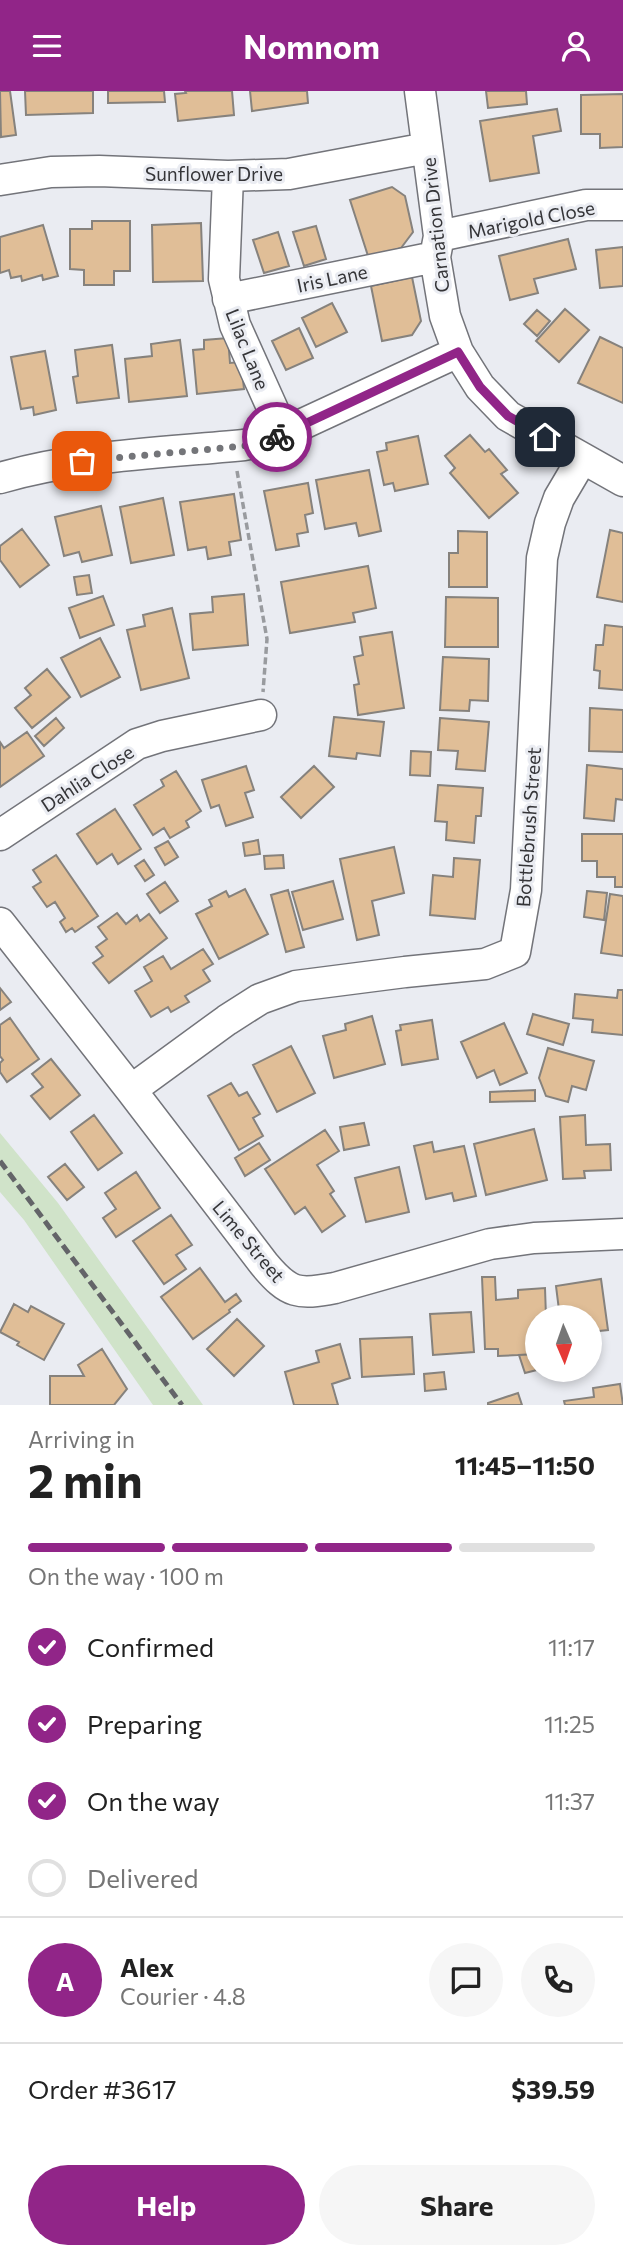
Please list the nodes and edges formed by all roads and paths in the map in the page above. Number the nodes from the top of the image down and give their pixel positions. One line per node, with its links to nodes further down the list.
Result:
1 (420, 91): 2 (street, Carnation Drive)
2 (427, 148): 3 (street, Sunflower Drive); 6 (street, Carnation Drive)
3 (228, 176): 4 (street, Sunflower Drive); 7 (street, Lilac Lane)
4 (0, 180)
5 (623, 205): 6 (street, Marigold Close)
6 (437, 246): 7 (street, Iris Lane); 8 (street, Carnation Drive)
7 (228, 299): 9 (street, Lilac Lane)
8 (458, 352): 9 (street); 11 (street, Carnation Drive)
9 (284, 434): 10 (street)
10 (232, 447): 12 (street); 14 (path)
11 (582, 459): 13 (street, Carnation Drive); 17 (street, Bottlebrush Street)
12 (0, 478)
13 (623, 481)
14 (261, 715): 15 (street, Dahlia Close)
15 (0, 835)
16 (0, 923): 17 (street, Lime Street)
17 (131, 1090): 18 (street, Lime Street)
18 (623, 1234)

